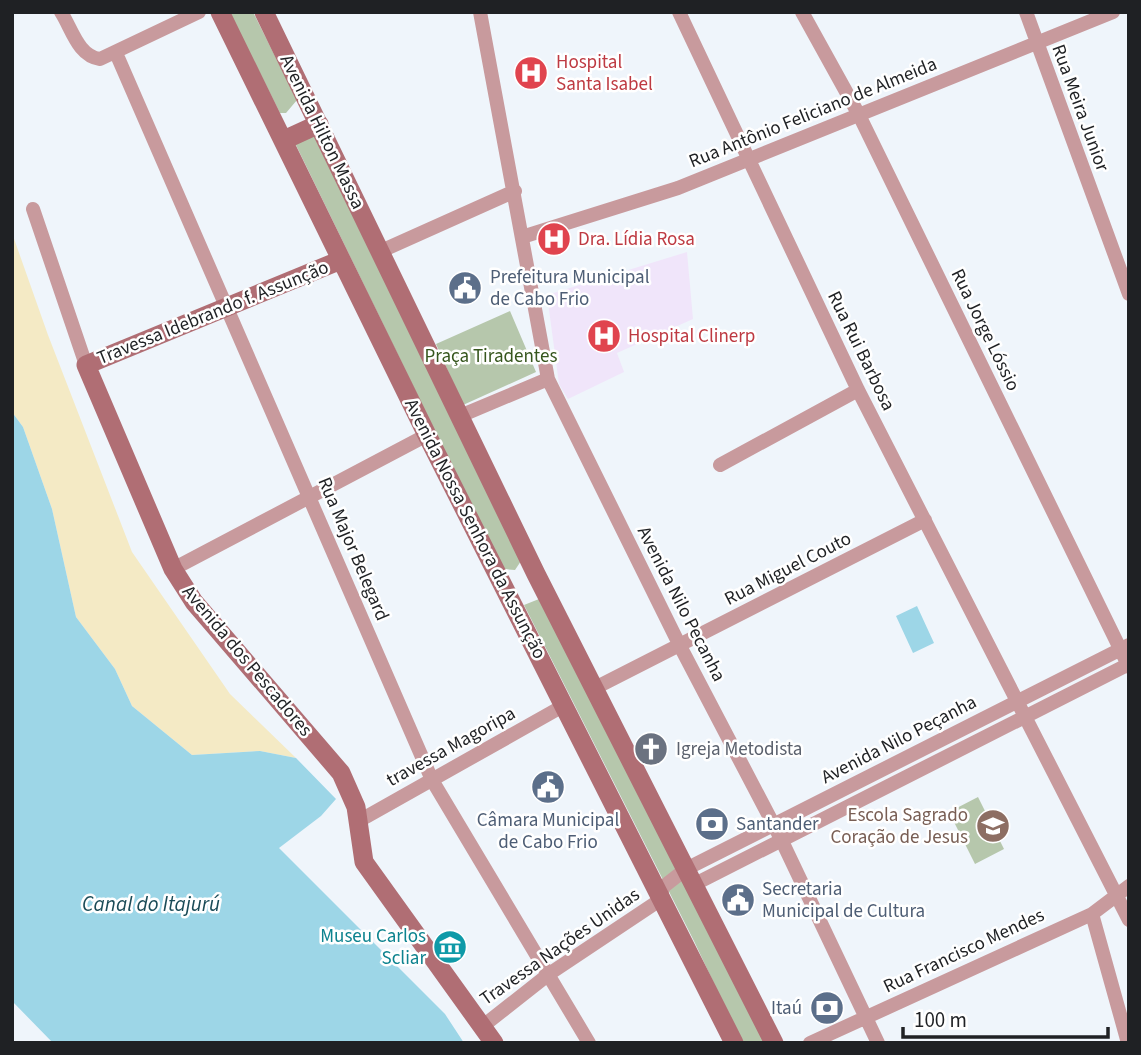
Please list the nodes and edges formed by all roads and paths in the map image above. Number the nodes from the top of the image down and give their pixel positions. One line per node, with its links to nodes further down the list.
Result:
1 (61, 12): 11 (street)
2 (199, 12): 11 (street)
3 (220, 12): 14 (main road, Avenida Nossa Senhora da Assunção)
4 (264, 12): 13 (main road, Avenida Hilton Massa)
5 (481, 12): 16 (street, Avenida Nilo Pecanha)
6 (679, 12): 15 (street, Rua Rui Barbosa)
7 (802, 12): 12 (street, Rua Jorge Lóssio)
8 (1026, 12): 10 (street, Rua Meira Junior)
9 (1113, 12): 10 (street, Rua Antônio Feliciano de Almeida)
10 (1036, 45): 12 (street, Rua Antônio Feliciano de Almeida); 21 (street, Rua Meira Junior)
11 (116, 53): 22 (street, Rua Major Belegard)
12 (859, 115): 15 (street, Rua Antônio Feliciano de Almeida); 35 (street, Rua Jorge Lóssio)
13 (319, 124): 14 (main road); 19 (main road, Avenida Hilton Massa)
14 (284, 140): 20 (main road, Avenida Nossa Senhora da Assunção)
15 (749, 159): 18 (street, Rua Antônio Feliciano de Almeida); 25 (street, Rua Rui Barbosa)
16 (514, 191): 18 (street, Avenida Nilo Pecanha); 19 (street)
17 (33, 209): 23 (street, Avenida dos Pescadores)
18 (522, 237): 24 (street, Avenida Nilo Pecanha)
19 (379, 252): 26 (main road, Avenida Nossa Senhora da Assunção)
20 (341, 260): 22 (main road, Travessa Idebrando f. Assunção); 27 (main road, Avenida Nossa Senhora da Assunção)
21 (1129, 295)
22 (228, 307): 23 (main road, Travessa Idebrando f. Assunção); 29 (street, Rua Major Belegard)
23 (86, 365): 31 (main road, Avenida dos Pescadores)
24 (548, 379): 26 (street); 34 (street, Avenida Nilo Pecanha)
25 (858, 390): 28 (street); 30 (street, Rua Rui Barbosa)
26 (460, 416): 32 (main road, Avenida Nossa Senhora da Assunção)
27 (427, 435): 29 (street); 33 (main road, Avenida Nossa Senhora da Assunção)
28 (720, 465)
29 (309, 497): 31 (street); 41 (street, Rua Major Belegard)
30 (925, 520): 34 (street, Rua Miguel Couto); 38 (street, Rua Rui Barbosa)
31 (173, 569): 42 (main road, Avenida dos Pescadores)
32 (536, 574): 33 (main road); 37 (main road, Avenida Nossa Senhora da Assunção)
33 (506, 591): 39 (main road, Avenida Nossa Senhora da Assunção)
34 (680, 646): 37 (street, Rua Miguel Couto); 43 (street, Avenida Nilo Pecanha)
35 (1124, 648): 36 (street, Rua Jorge Lóssio); 38 (street, Avenida Nilo Peçanha)
36 (1128, 665): 40 (street, Avenida Nilo Peçanha)
37 (593, 689): 45 (main road, Avenida Nossa Senhora da Assunção)
38 (1017, 702): 40 (street, Rua Rui Barbosa); 43 (street, Avenida Nilo Peçanha)
39 (563, 706): 41 (street, travessa Magoripa); 47 (main road, Avenida Nossa Senhora da Assunção)
40 (1024, 716): 44 (street, Avenida Nilo Peçanha); 46 (street)
41 (432, 780): 42 (street, travessa Magoripa); 50 (street, Rua Major Belegard)
42 (357, 822): 54 (main road, Avenida dos Pescadores)
43 (772, 824): 44 (street, Avenida Nilo Pecanha); 45 (street, Avenida Nilo Peçanha)
44 (781, 839): 45 (street, Avenida Nilo Peçanha); 53 (street, Avenida Nilo Pecanha)
45 (690, 876): 47 (street, Travessa Nações Unidas); 51 (main road, Avenida Nossa Senhora da Assunção)
46 (1122, 890): 48 (street, Rua Francisco Mendes); 49 (street)
47 (660, 900): 50 (street, Travessa Nações Unidas); 52 (main road, Avenida Nossa Senhora da Assunção)
48 (1092, 914): 53 (street, Rua Francisco Mendes); 61 (street)
49 (1129, 920)
50 (549, 974): 54 (street, Travessa Nações Unidas); 56 (street, Rua Major Belegard)
51 (746, 991): 52 (main road); 58 (main road, Avenida Nossa Senhora da Assunção)
52 (717, 1006): 57 (main road, Avenida Nossa Senhora da Assunção)
53 (864, 1018): 59 (street, Rua Francisco Mendes); 60 (street, Avenida Nilo Pecanha)
54 (483, 1026): 55 (main road, Avenida dos Pescadores)
55 (494, 1043)
56 (589, 1043)
57 (734, 1043)
58 (774, 1043)
59 (810, 1043)
60 (878, 1043)
61 (1128, 1043)

